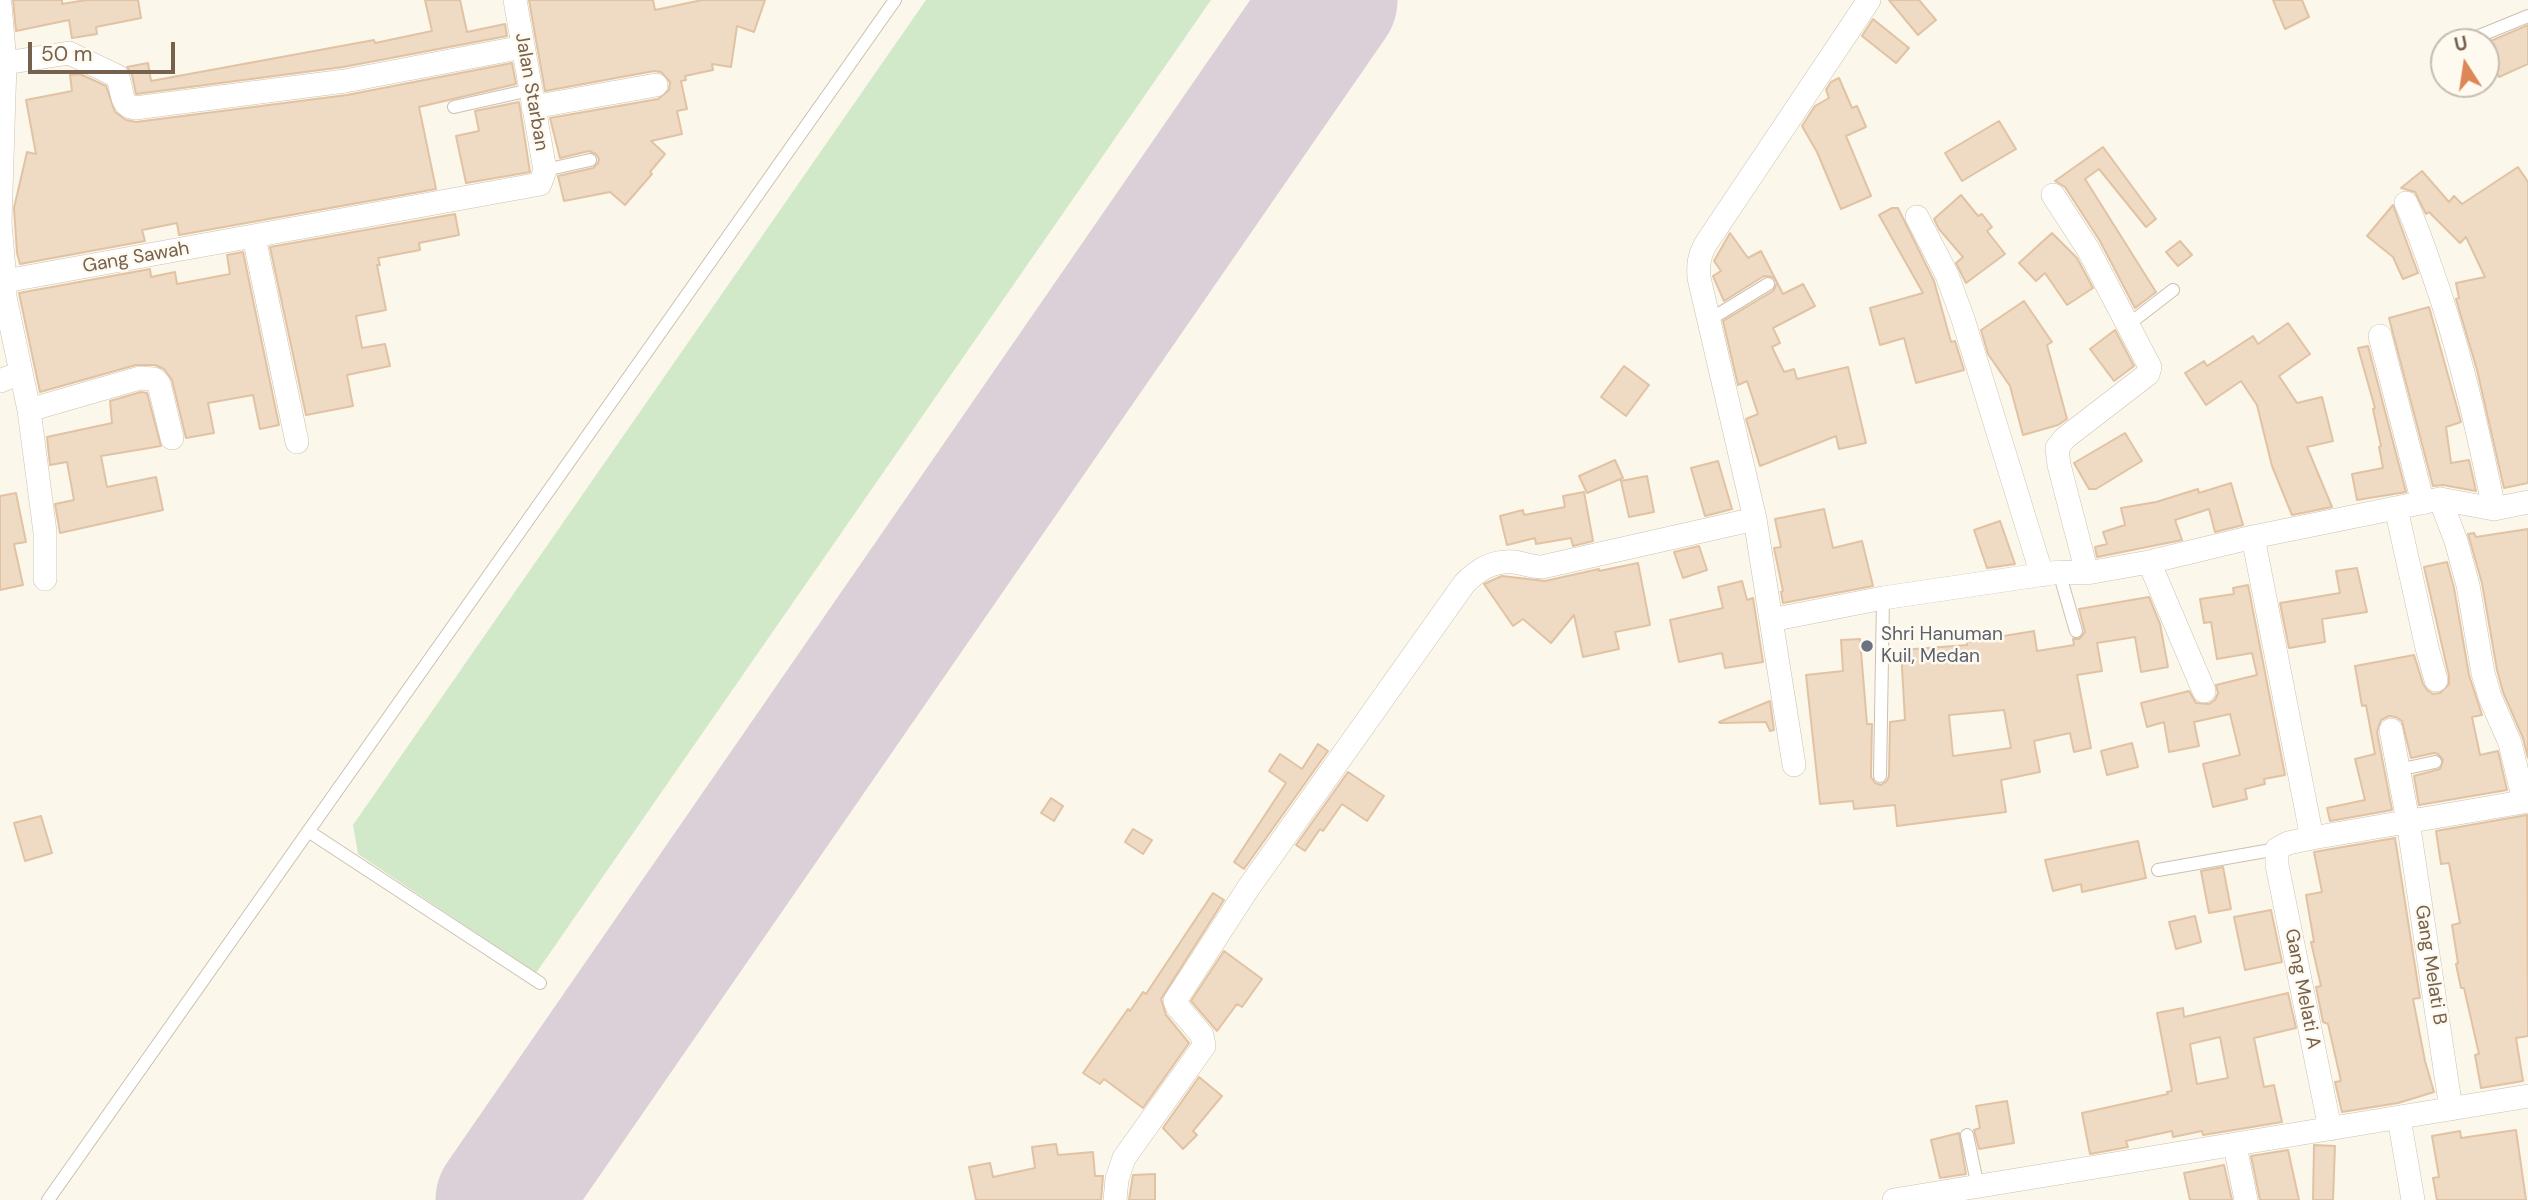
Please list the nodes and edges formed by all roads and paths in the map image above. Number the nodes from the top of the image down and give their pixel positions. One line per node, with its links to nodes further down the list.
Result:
1 (515, 0): 7 (street, Jalan Starban)
2 (895, 0): 50 (lane)
3 (1869, 0): 21 (street)
4 (2528, 16): 6 (lane)
5 (1, 17): 8 (street)
6 (2499, 28)
7 (523, 47): 8 (street); 10 (street, Jalan Starban)
8 (5, 63): 20 (street)
9 (656, 85): 10 (street)
10 (531, 99): 11 (lane); 13 (street, Jalan Starban)
11 (454, 107)
12 (590, 160): 13 (lane)
13 (543, 177): 17 (street, Gang Sawah)
14 (2053, 195): 22 (street)
15 (2406, 203): 31 (street)
16 (1917, 217): 35 (street)
17 (254, 237): 20 (street, Gang Sawah); 27 (street)
18 (1768, 284): 21 (lane)
19 (2173, 290): 22 (lane)
20 (3, 292): 24 (street)
21 (1709, 320): 32 (street)
22 (2129, 324): 36 (street)
23 (2380, 336): 28 (street)
24 (10, 377): 25 (street)
25 (29, 410): 26 (street); 37 (street)
26 (172, 438)
27 (297, 442)
28 (2431, 501): 30 (street); 31 (street); 48 (street)
29 (2528, 502): 31 (street)
30 (2396, 509): 33 (street); 41 (street)
31 (2494, 509)
32 (1755, 519): 39 (street); 63 (street)
33 (2253, 537): 34 (street); 51 (street)
34 (2149, 562): 36 (street); 42 (street)
35 (2051, 573): 36 (street); 38 (street); 40 (lane)
36 (2087, 573)
37 (46, 579)
38 (1883, 598): 39 (street); 47 (lane)
39 (1771, 620): 45 (street)
40 (2076, 631)
41 (2436, 680)
42 (2204, 691)
43 (2391, 730): 46 (street, Gang Melati B)
44 (2435, 762): 46 (lane)
45 (1794, 765)
46 (2398, 770): 49 (street, Gang Melati B)
47 (1880, 776)
48 (2526, 801): 49 (street)
49 (2408, 821): 51 (street); 56 (street, Gang Melati B)
50 (308, 831): 54 (lane); 62 (lane)
51 (2312, 838): 52 (street)
52 (2277, 849): 53 (lane); 58 (street, Gang Melati A)
53 (2158, 870)
54 (540, 983)
55 (2528, 1096): 56 (street)
56 (2451, 1109): 57 (street)
57 (2399, 1118): 58 (street); 66 (street)
58 (2330, 1129): 60 (street)
59 (1967, 1135): 61 (lane)
60 (2235, 1146): 61 (street); 65 (street)
61 (1978, 1186): 64 (street)
62 (48, 1200)
63 (1115, 1200)
64 (1894, 1200)
65 (2246, 1200)
66 (2413, 1200)

